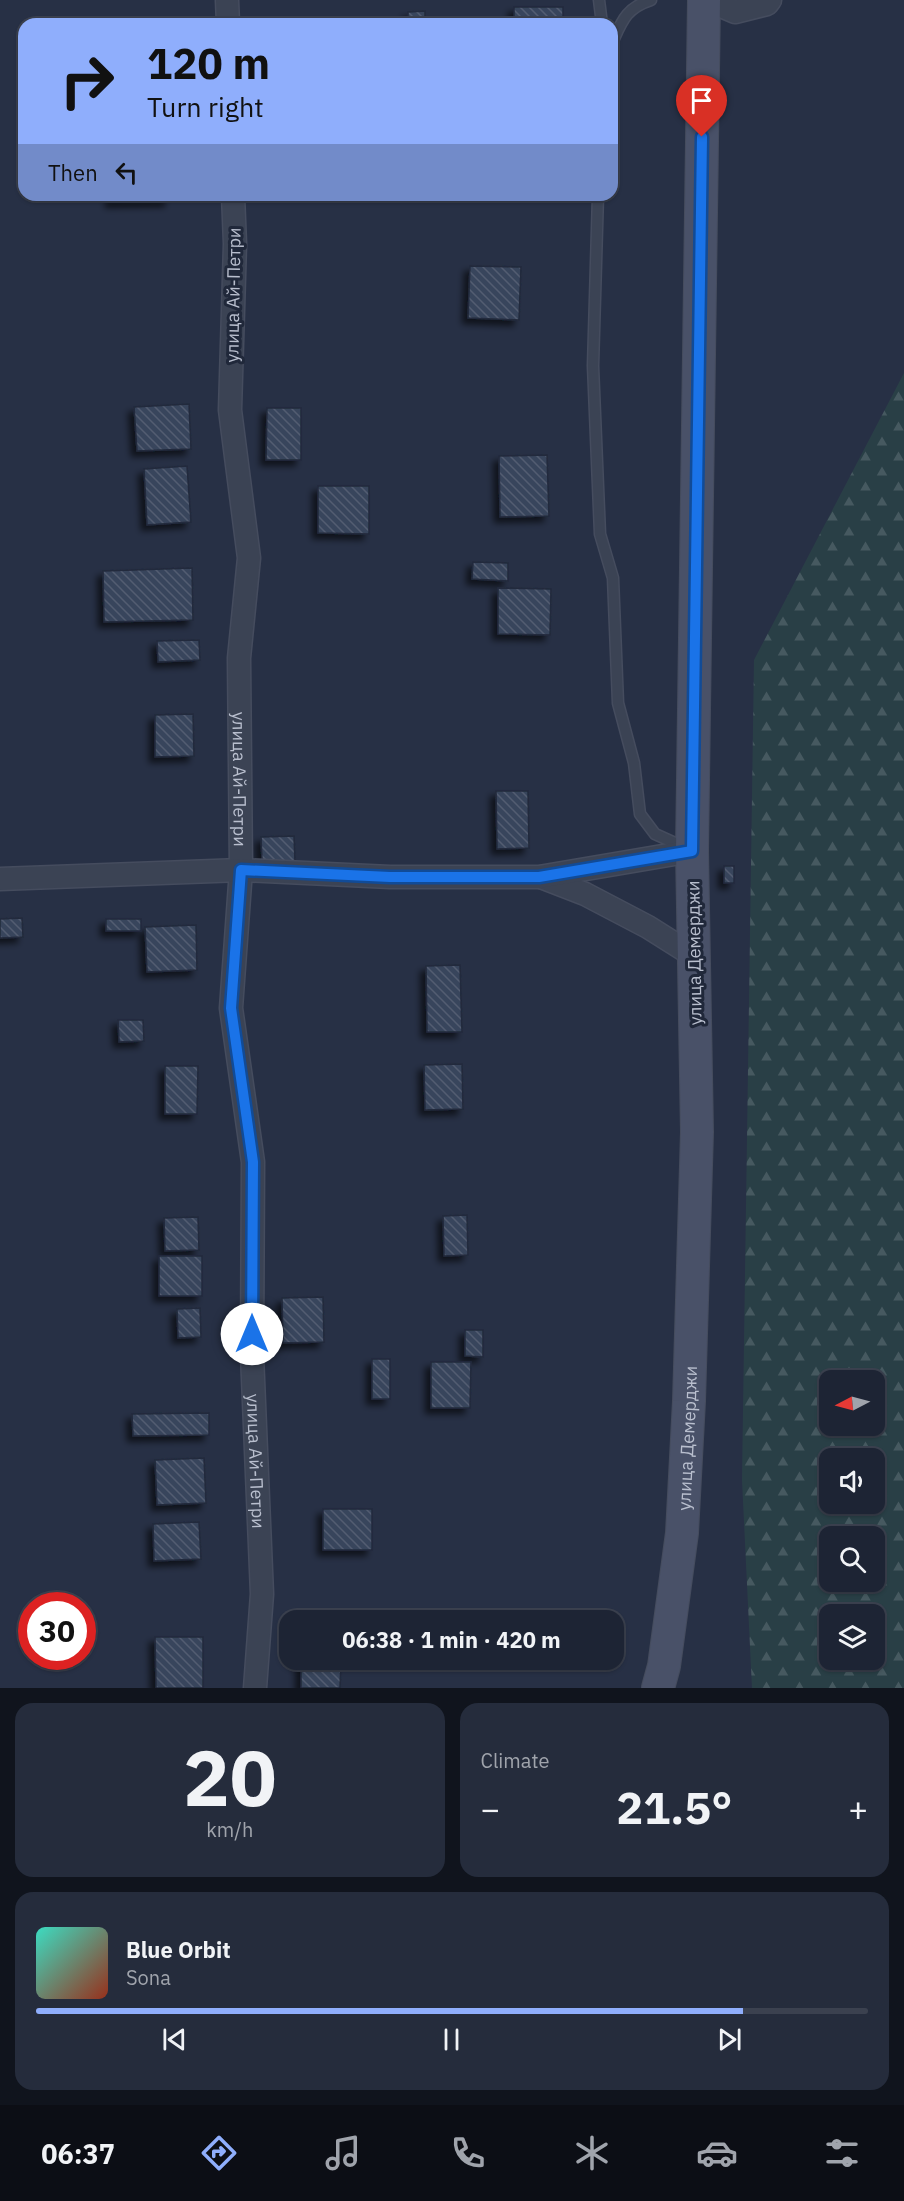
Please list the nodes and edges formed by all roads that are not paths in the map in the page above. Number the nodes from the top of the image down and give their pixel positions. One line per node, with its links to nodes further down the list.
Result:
1 (227, 0): 6 (street)
2 (599, 0): 7 (lane)
3 (651, 0): 8 (lane)
4 (706, 0): 5 (street); 11 (main road, улица Демерджи)
5 (770, 0)
6 (228, 18)
7 (601, 18)
8 (618, 30)
9 (233, 201): 12 (street, улица Ай-Петри)
10 (598, 201): 11 (lane)
11 (692, 851): 13 (street); 15 (main road, улица Демерджи)
12 (241, 870): 13 (street); 14 (street); 16 (street, улица Ай-Петри)
13 (539, 877): 15 (street)
14 (0, 879)
15 (694, 956): 17 (main road, улица Демерджи)
16 (255, 1688)
17 (658, 1688)

